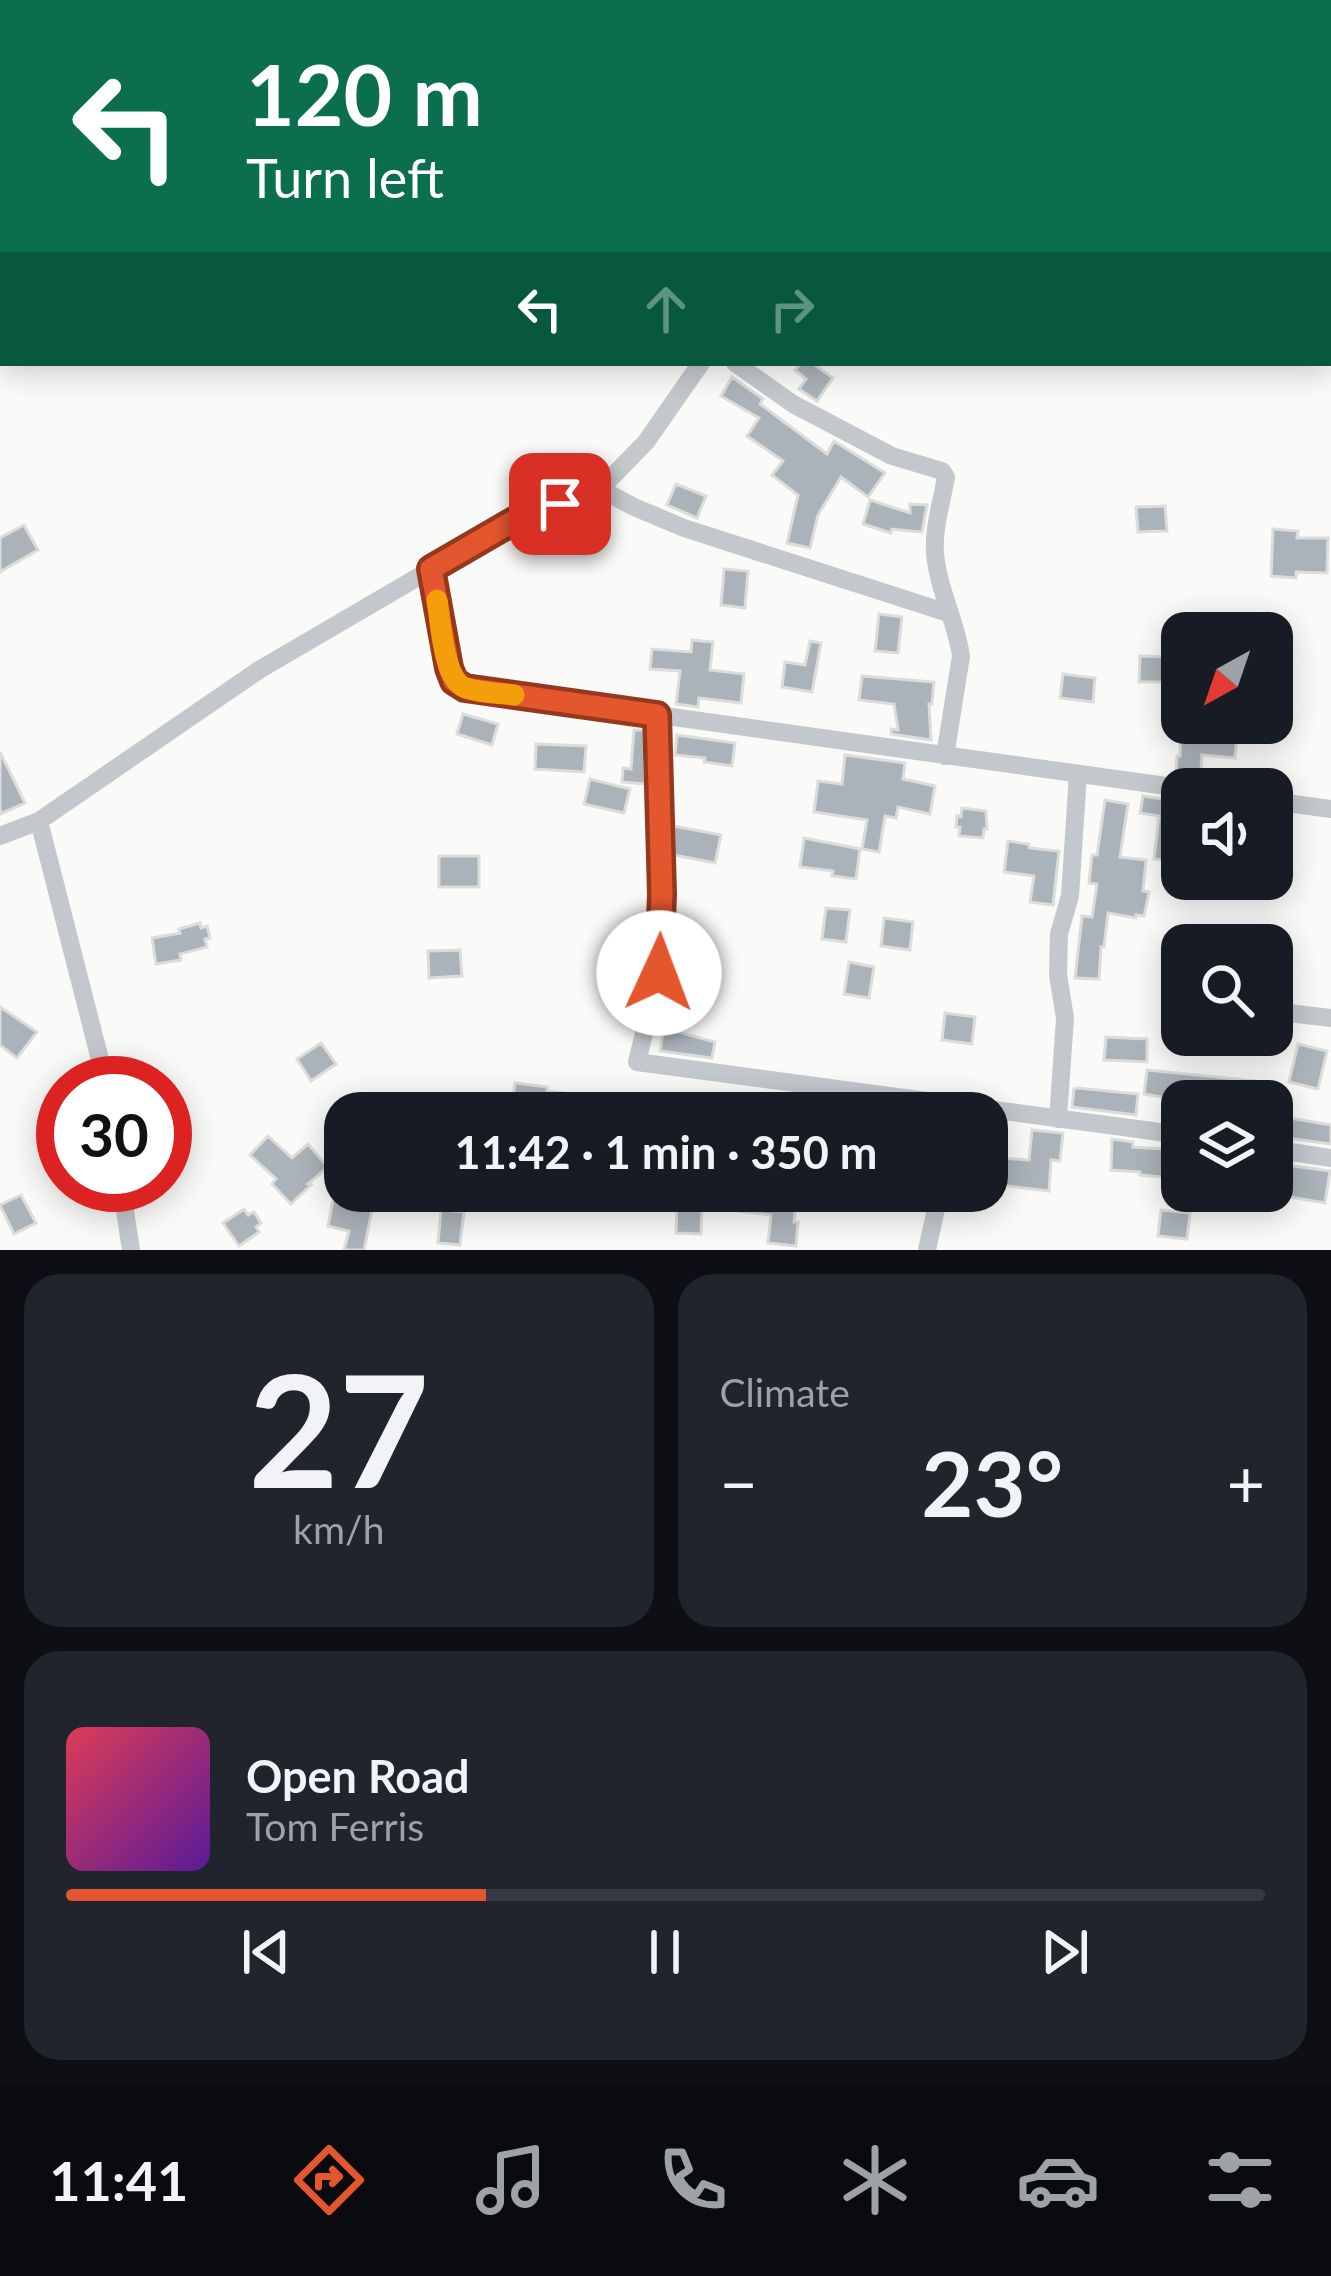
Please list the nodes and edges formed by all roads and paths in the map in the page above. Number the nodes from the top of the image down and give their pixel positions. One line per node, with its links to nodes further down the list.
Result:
1 (699, 366): 3 (street)
2 (739, 366): 5 (street)
3 (600, 489): 4 (street); 5 (street)
4 (431, 569): 6 (street); 12 (street)
5 (948, 613): 7 (street)
6 (657, 715): 7 (street); 17 (street)
7 (945, 756): 8 (street)
8 (1078, 774): 9 (street); 19 (street)
9 (1161, 785)
10 (1293, 804): 11 (street)
11 (1331, 809)
12 (39, 821): 13 (street); 16 (street)
13 (0, 836)
14 (1293, 1013): 15 (street)
15 (1331, 1018)
16 (99, 1056)
17 (839, 1092)
18 (1008, 1115): 19 (street)
19 (1058, 1119): 20 (street)
20 (1161, 1132)
21 (1293, 1152): 22 (street)
22 (1331, 1158)
23 (125, 1212): 25 (street)
24 (935, 1212): 26 (street)
25 (131, 1250)
26 (927, 1250)

